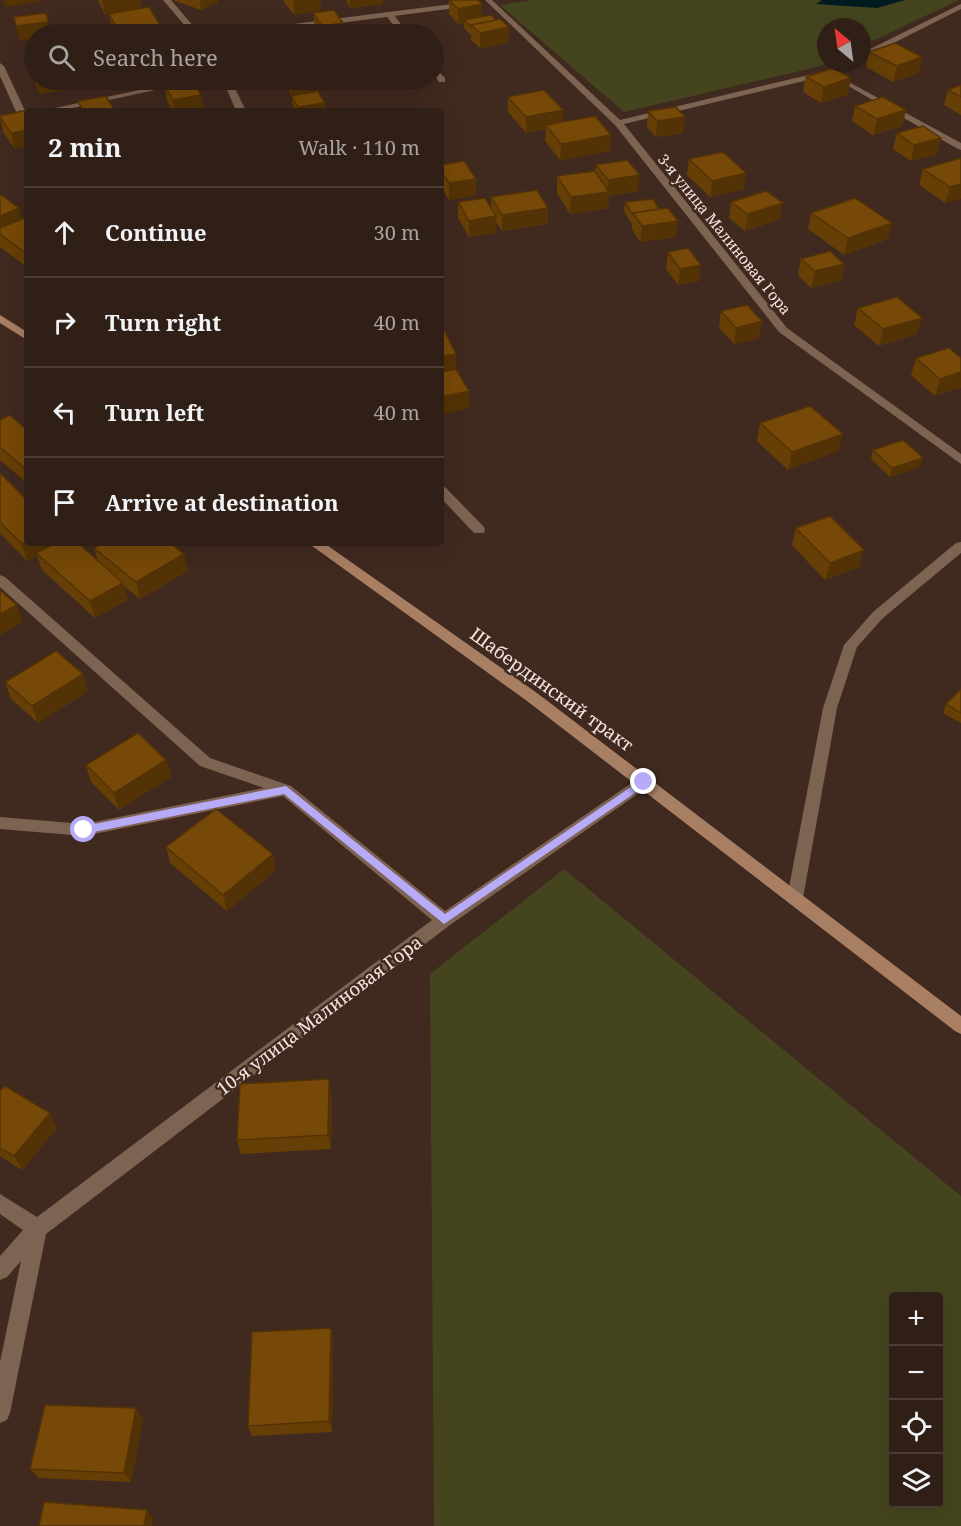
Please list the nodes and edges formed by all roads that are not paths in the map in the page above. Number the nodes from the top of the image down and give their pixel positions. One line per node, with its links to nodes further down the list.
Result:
1 (167, 0): 5 (street)
2 (493, 1): 4 (street); 18 (street, 3-я улица Малиновая Гора)
3 (961, 6): 8 (street)
4 (389, 14): 6 (street); 7 (street)
5 (187, 24)
6 (314, 24)
7 (396, 24)
8 (871, 51)
9 (0, 66): 15 (street)
10 (828, 73): 18 (street); 19 (street)
11 (148, 90): 13 (street)
12 (232, 90): 14 (street)
13 (61, 108)
14 (240, 108)
15 (24, 113)
16 (24, 115): 17 (street)
17 (11, 118)
18 (618, 123): 22 (street, 3-я улица Малиновая Гора)
19 (961, 147)
20 (0, 318): 21 (main road)
21 (24, 335)
22 (961, 460)
23 (444, 493): 24 (street)
24 (479, 530)
25 (319, 546): 28 (main road, Шабердинский тракт)
26 (961, 546): 31 (street)
27 (0, 580): 29 (street)
28 (644, 782): 31 (main road, Шабердинский тракт); 32 (street, 10-я улица Малиновая Гора)
29 (286, 790): 30 (street); 32 (street)
30 (0, 823)
31 (795, 898): 33 (main road, Шабердинский тракт)
32 (444, 920): 35 (street, 10-я улица Малиновая Гора)
33 (961, 1026)
34 (0, 1203): 35 (street)
35 (37, 1229): 36 (street, 10-я улица Малиновая Гора); 37 (street)
36 (0, 1270)
37 (0, 1413)

